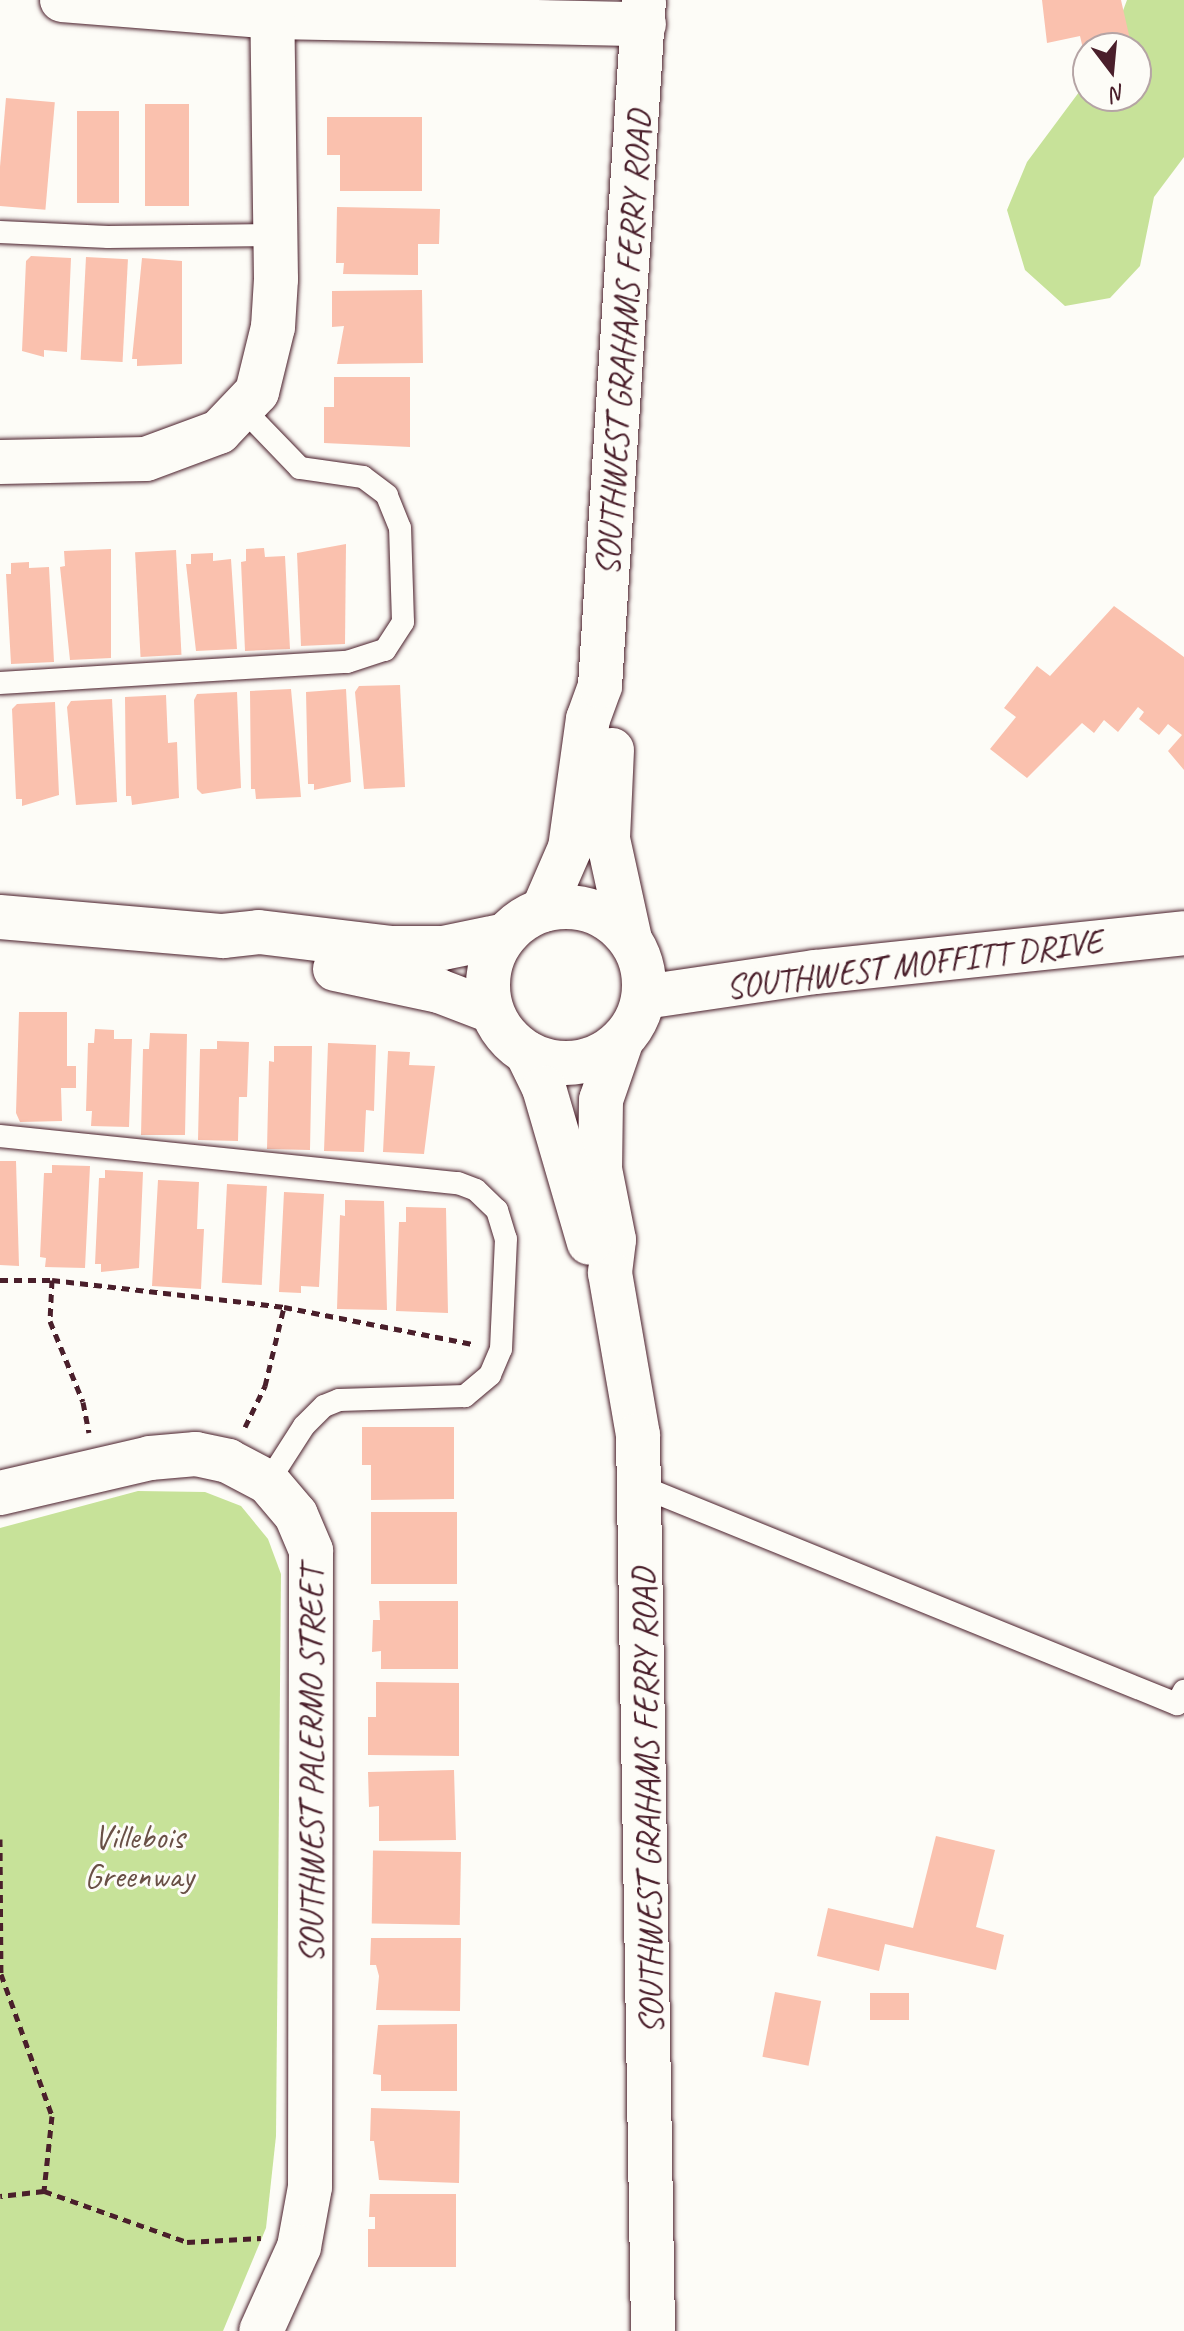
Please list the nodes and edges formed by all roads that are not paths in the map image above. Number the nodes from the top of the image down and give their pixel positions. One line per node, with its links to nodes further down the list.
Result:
1 (62, 0): 2 (street)
2 (272, 9): 3 (street); 5 (street)
3 (644, 12): 9 (street, SOUTHWEST GRAHAMS FERRY ROAD)
4 (0, 232): 5 (lane)
5 (274, 235): 6 (street)
6 (244, 410): 7 (street); 8 (lane)
7 (0, 462)
8 (0, 683)
9 (600, 686): 10 (street, SOUTHWEST GRAHAMS FERRY ROAD); 15 (street, SOUTHWEST GRAHAMS FERRY ROAD)
10 (543, 910): 13 (street); 15 (street)
11 (0, 917): 14 (street)
12 (1184, 933): 16 (street, SOUTHWEST MOFFITT DRIVE)
13 (506, 935): 14 (street); 17 (street)
14 (223, 936): 17 (street)
15 (630, 939): 16 (street)
16 (644, 997): 18 (street)
17 (491, 1011): 19 (street)
18 (621, 1042): 19 (street); 21 (street, SOUTHWEST GRAHAMS FERRY ROAD)
19 (527, 1053): 21 (street, SOUTHWEST GRAHAMS FERRY ROAD)
20 (0, 1136): 22 (lane)
21 (610, 1273): 23 (street, SOUTHWEST GRAHAMS FERRY ROAD)
22 (268, 1482): 24 (street, SOUTHWEST PALERMO STREET); 26 (street, SOUTHWEST PALERMO STREET)
23 (640, 1486): 25 (lane); 27 (street, SOUTHWEST GRAHAMS FERRY ROAD)
24 (0, 1493)
25 (1184, 1691)
26 (261, 2331)
27 (653, 2331)

